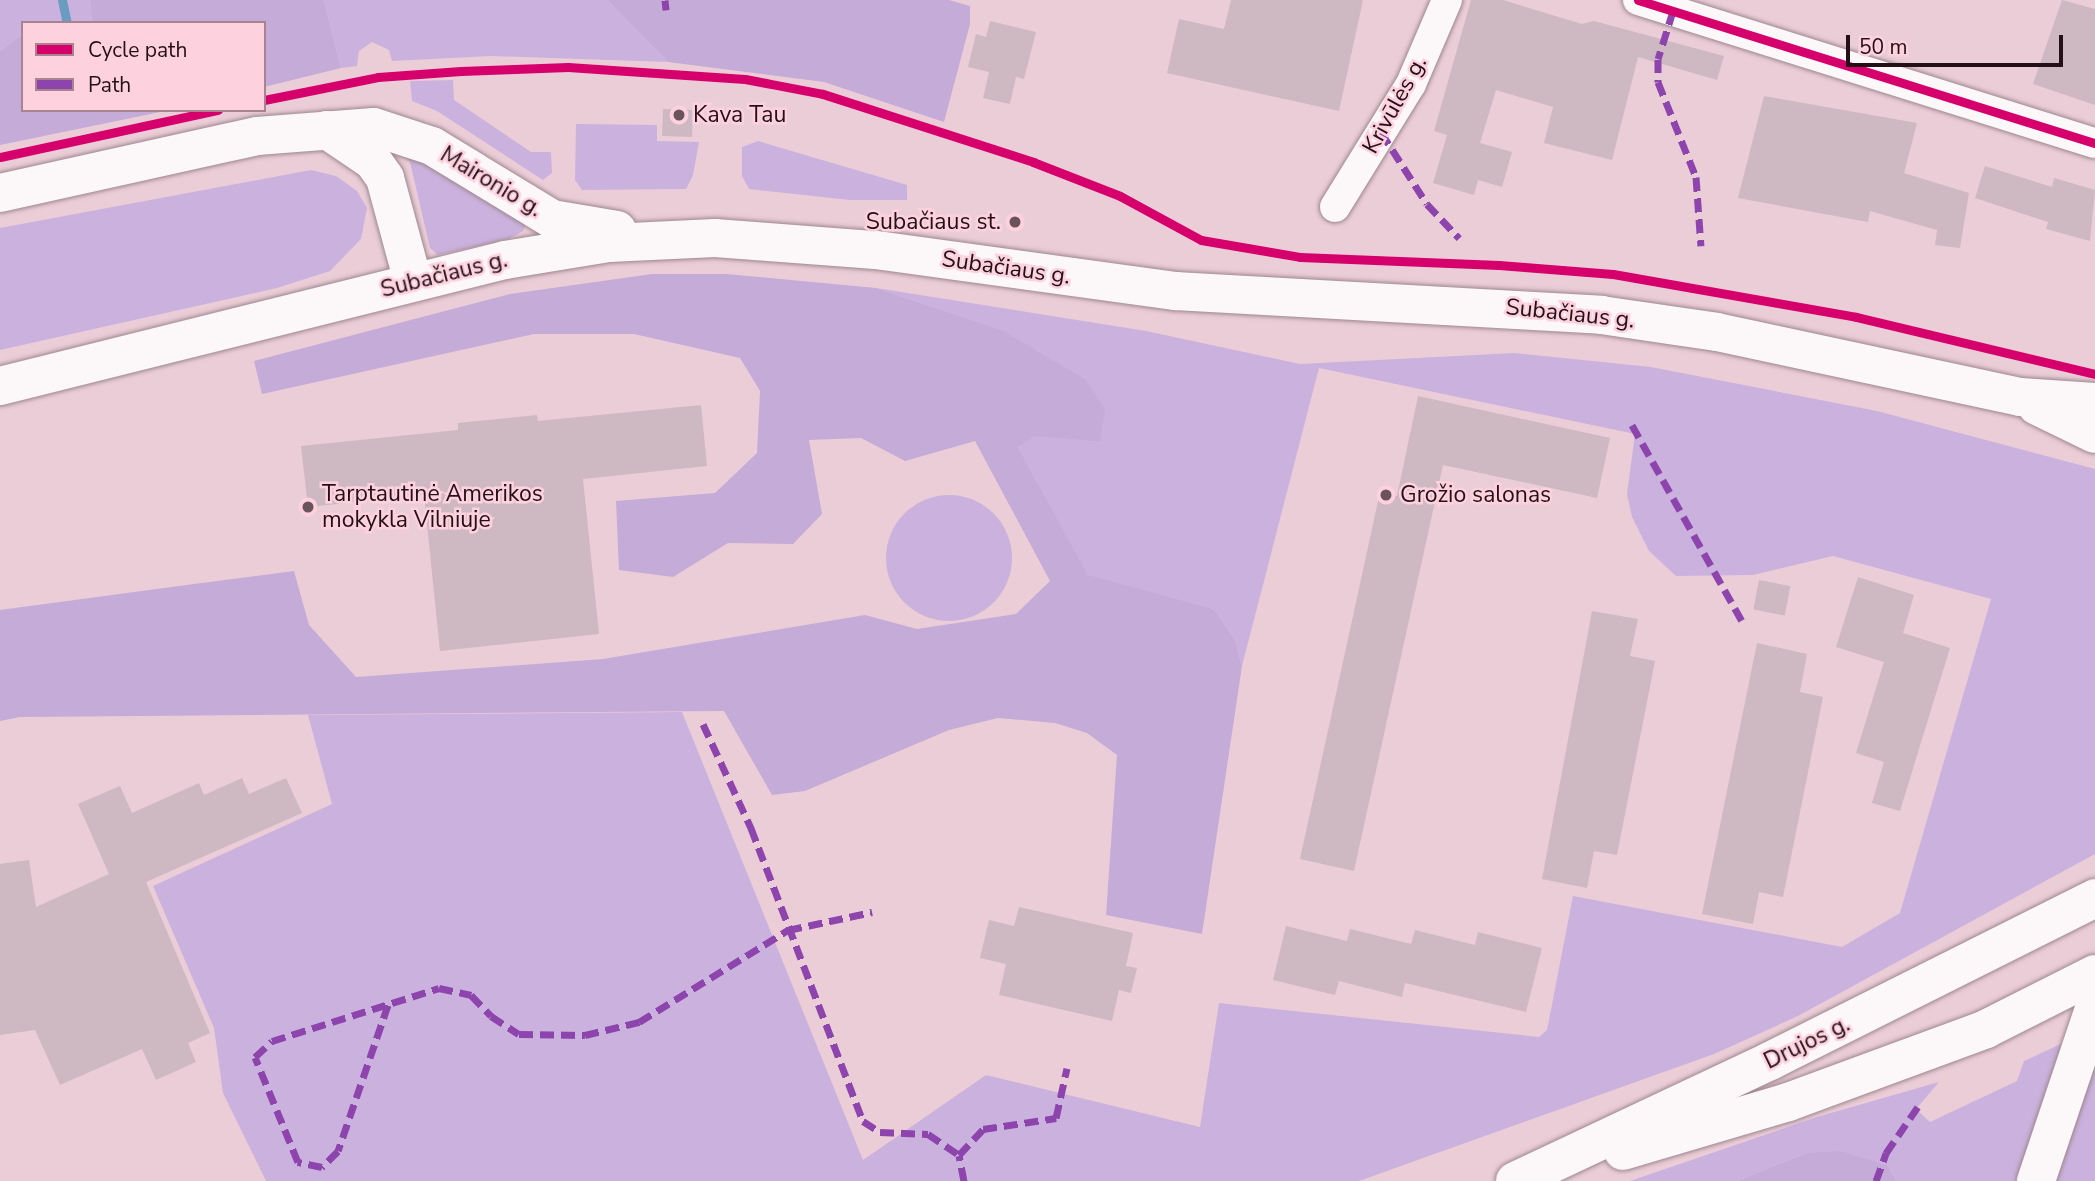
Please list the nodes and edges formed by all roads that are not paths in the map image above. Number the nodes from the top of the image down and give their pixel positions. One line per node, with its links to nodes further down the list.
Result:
1 (1447, 0): 6 (street, Krivūlės g.)
2 (1638, 0): 4 (street)
3 (327, 130): 5 (main road, Maironio g.); 7 (main road, Maironio g.); 8 (main road)
4 (2095, 143)
5 (0, 193)
6 (1335, 206)
7 (656, 238): 8 (main road, Subačiaus g.); 10 (main road, Subačiaus g.)
8 (413, 282): 9 (main road, Subačiaus g.)
9 (0, 386)
10 (2020, 397): 11 (main road, Subačiaus g.); 12 (main road, Subačiaus g.)
11 (2095, 402)
12 (2095, 434)
13 (2095, 898): 16 (main road, Drujos g.)
14 (2095, 974): 17 (main road, Drujos g.)
15 (2095, 1006): 18 (main road)
16 (1515, 1181)
17 (1523, 1181)
18 (2036, 1181)

